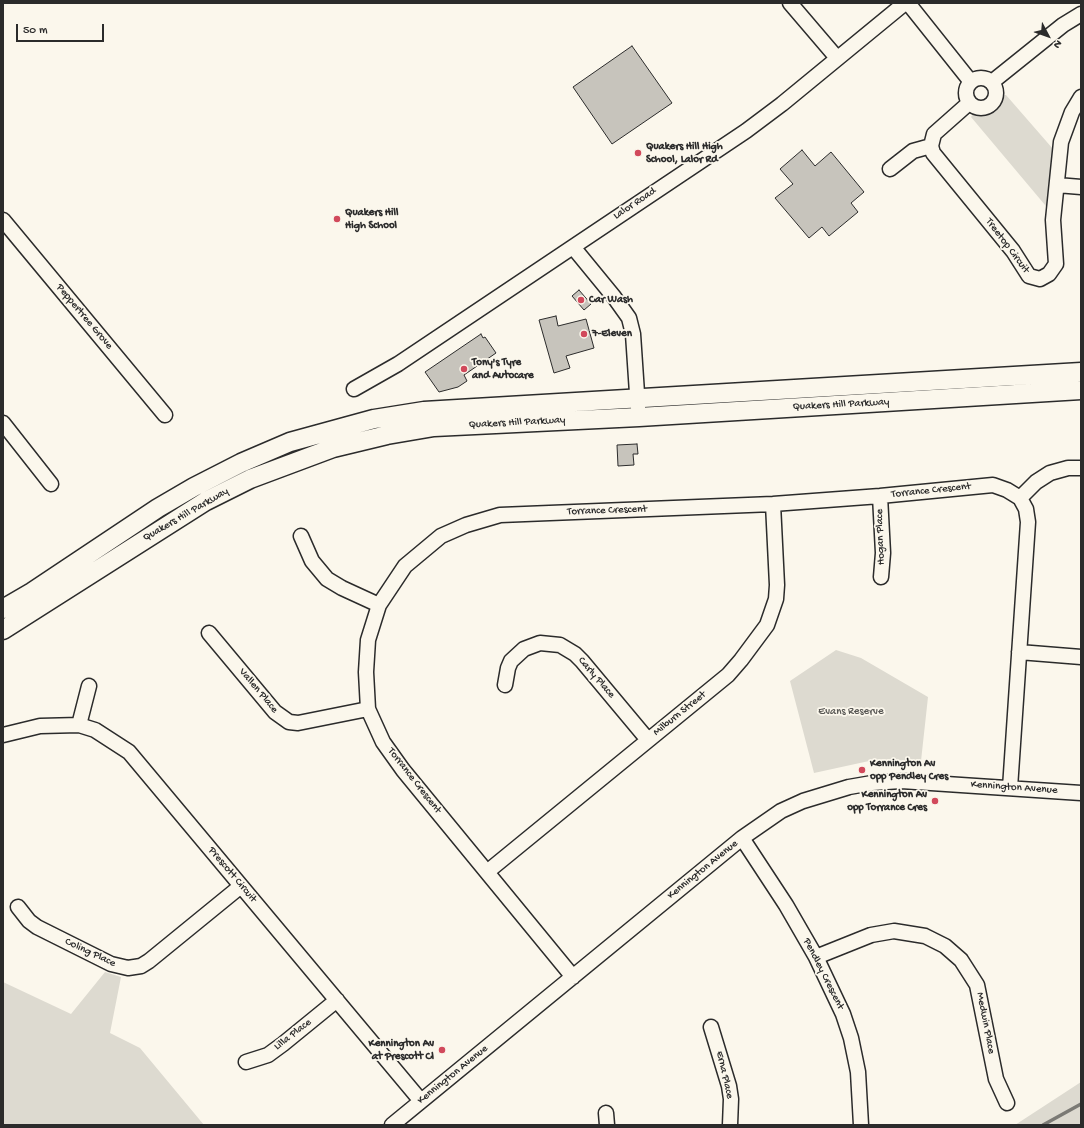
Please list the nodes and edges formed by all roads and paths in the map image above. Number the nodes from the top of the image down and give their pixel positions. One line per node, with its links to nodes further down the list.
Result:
1 (790, 3): 5 (street)
2 (904, 3): 5 (street, Lalor Road)
3 (908, 3): 6 (street)
4 (1081, 14): 7 (street)
5 (837, 58): 15 (street, Lalor Road)
6 (971, 82): 7 (street); 9 (street)
7 (992, 82): 9 (street)
8 (1081, 96): 12 (street, Treetop Circuit)
9 (969, 103): 10 (street)
10 (931, 146): 11 (street); 12 (street, Treetop Circuit)
11 (890, 169)
12 (1057, 185): 13 (street)
13 (1081, 187)
14 (3, 220): 20 (street, Peppertree Grove)
15 (572, 247): 17 (street, Lalor Road); 19 (street)
16 (1081, 372): 19 (main road, Quakers Hill Parkway)
17 (354, 389)
18 (1081, 390): 21 (main road, Quakers Hill Parkway)
19 (638, 397): 21 (street); 31 (main road, Quakers Hill Parkway)
20 (166, 415)
21 (639, 417): 32 (main road, Quakers Hill Parkway)
22 (3, 424): 24 (street)
23 (1081, 468): 26 (street)
24 (51, 484)
25 (880, 496): 26 (street, Torrance Crescent); 27 (street, Torrance Crescent); 29 (street, Hogan Place)
26 (1020, 498): 34 (street)
27 (774, 504): 30 (street, Torrance Crescent); 41 (street, Milburn Street)
28 (301, 536): 30 (street)
29 (882, 577)
30 (379, 605): 38 (street, Torrance Crescent)
31 (3, 609)
32 (3, 630)
33 (210, 633): 38 (street, Vallen Place)
34 (1019, 652): 35 (street); 42 (street)
35 (1081, 657)
36 (505, 685): 41 (street, Carly Place)
37 (89, 686): 39 (street)
38 (368, 710): 45 (street, Torrance Crescent)
39 (80, 724): 40 (street, Prescott Circuit); 46 (street, Prescott Circuit)
40 (3, 735)
41 (648, 740): 45 (street, Milburn Street)
42 (1010, 788): 43 (street, Kennington Avenue); 44 (street, Kennington Avenue)
43 (1081, 793)
44 (742, 838): 48 (street, Pendley Crescent); 49 (street, Kennington Avenue)
45 (487, 872): 49 (street, Torrance Crescent)
46 (241, 886): 47 (street, Coling Place); 50 (street, Prescott Circuit)
47 (18, 907)
48 (816, 958): 54 (street, Medwin Place); 57 (street, Pendley Crescent)
49 (573, 978): 53 (street, Kennington Avenue)
50 (337, 1000): 52 (street, Lilla Place); 53 (street, Prescott Circuit)
51 (711, 1027): 56 (street, Erna Place)
52 (246, 1062)
53 (421, 1101): 55 (street, Kennington Avenue)
54 (1007, 1103)
55 (392, 1125)
56 (730, 1125)
57 (861, 1125)

